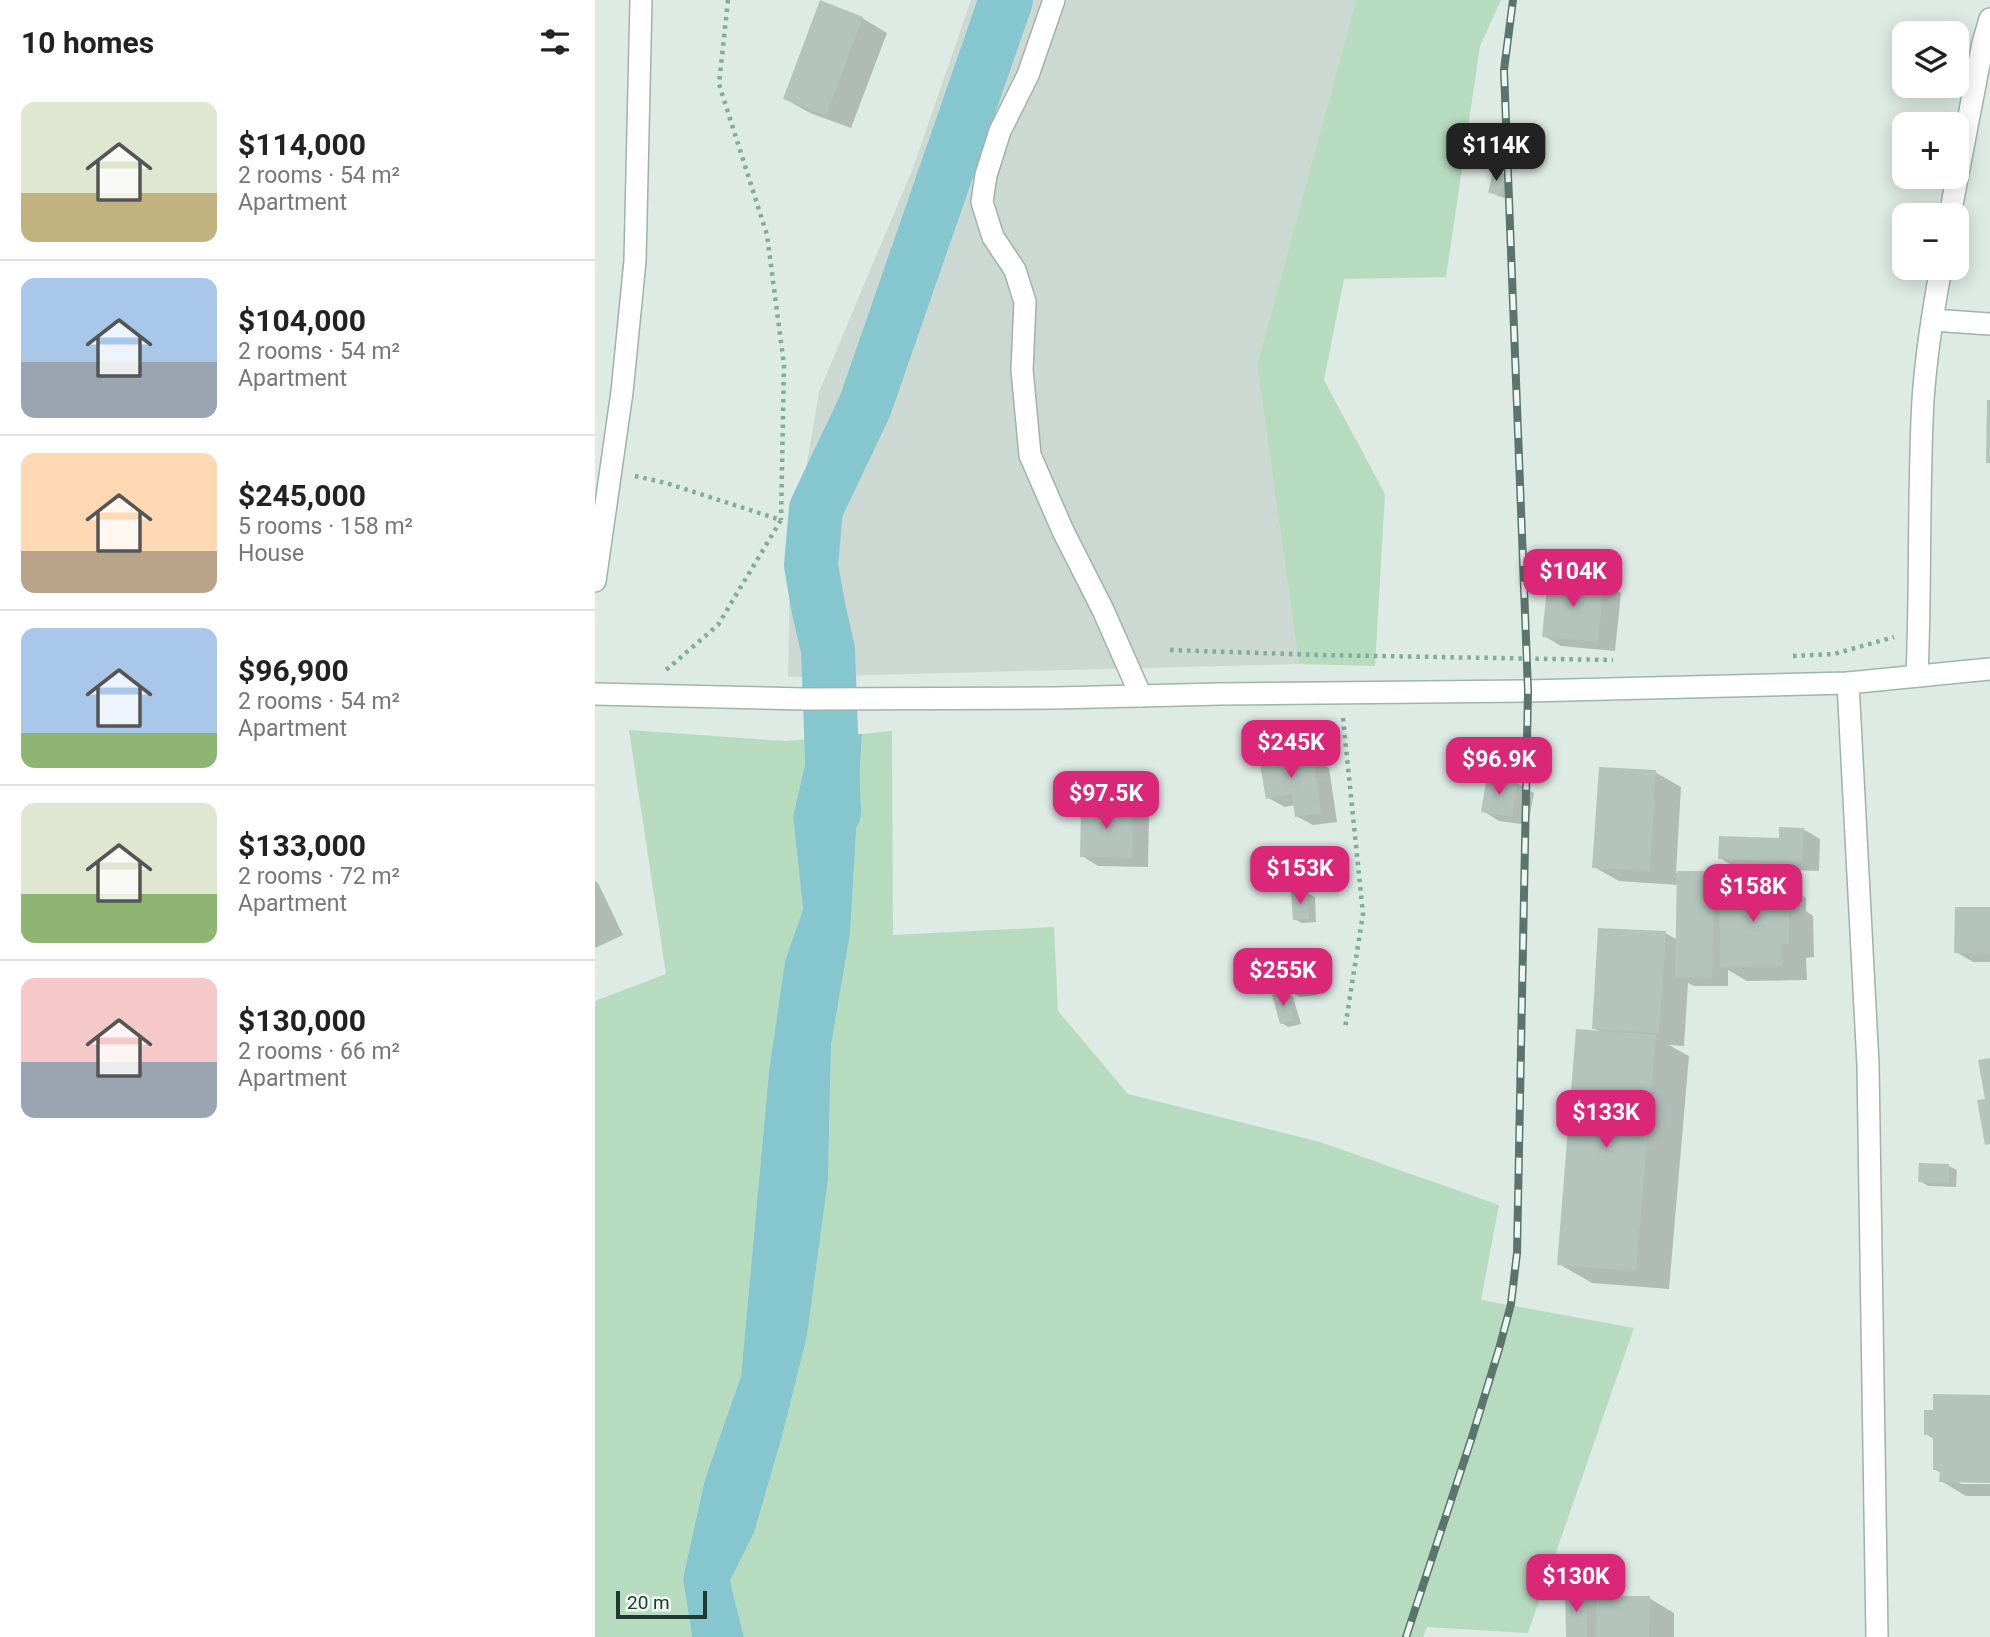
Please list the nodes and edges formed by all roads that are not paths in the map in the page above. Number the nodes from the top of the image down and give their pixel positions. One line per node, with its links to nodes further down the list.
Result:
1 (641, 0): 8 (street)
2 (1054, 0): 13 (street)
3 (1990, 19): 4 (street)
4 (1952, 203)
5 (1939, 280): 6 (street)
6 (1932, 320): 7 (street); 10 (street)
7 (1990, 324)
8 (595, 581)
9 (1990, 669): 10 (street)
10 (1917, 676): 11 (street)
11 (1848, 682): 13 (street); 14 (street)
12 (595, 694): 13 (street)
13 (1141, 696)
14 (1877, 1637)

